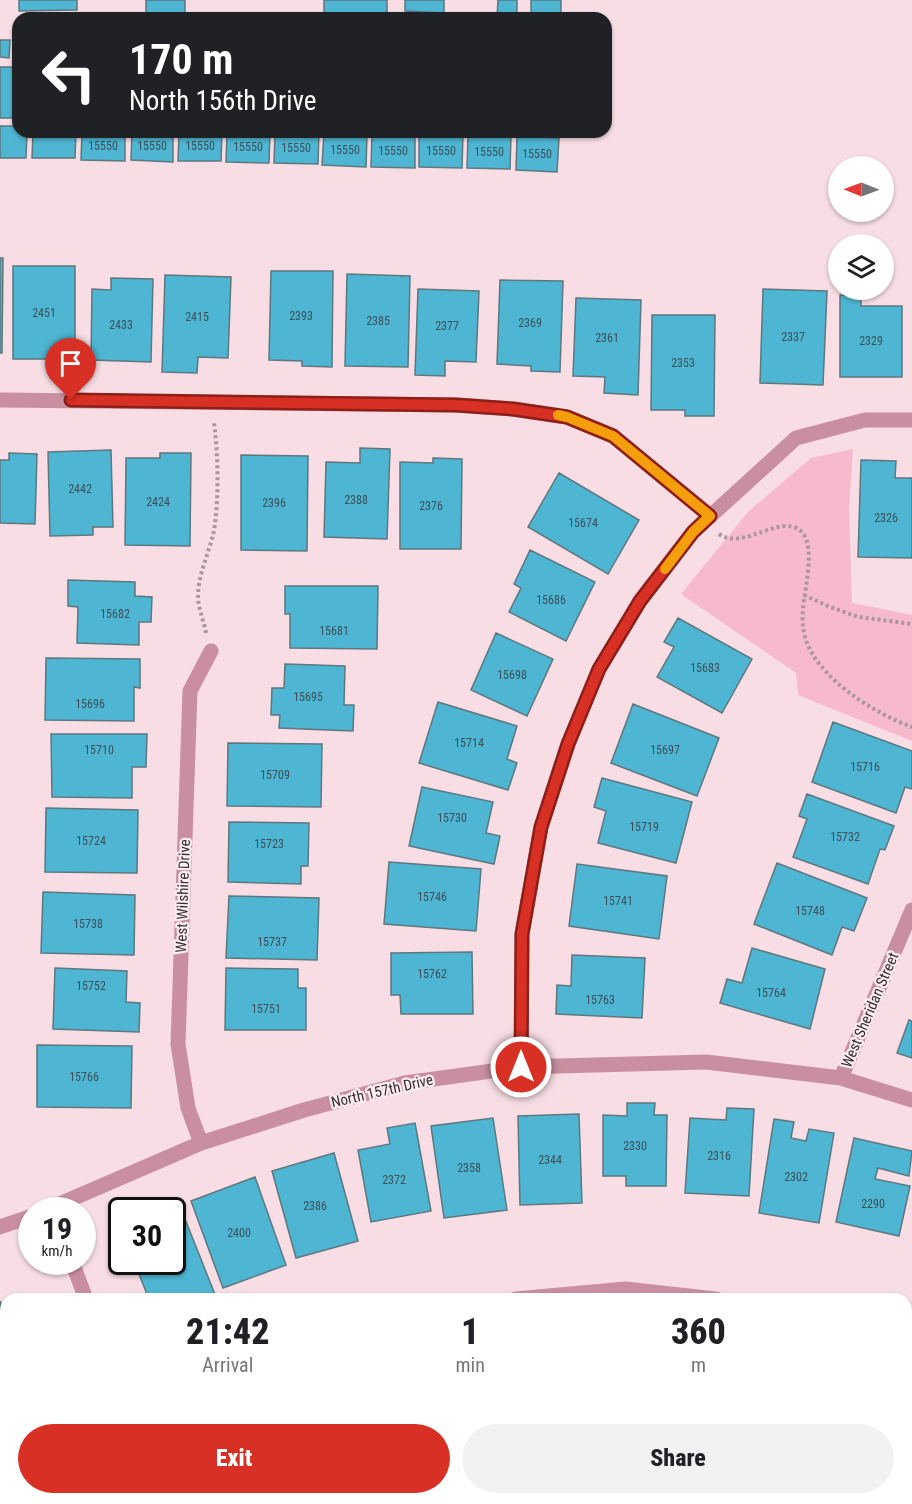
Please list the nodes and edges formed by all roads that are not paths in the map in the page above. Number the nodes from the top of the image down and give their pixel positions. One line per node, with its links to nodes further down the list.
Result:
1 (0, 400): 3 (street)
2 (912, 420): 3 (street)
3 (703, 523): 6 (street)
4 (211, 651): 9 (street, West Wilshire Drive)
5 (912, 910): 7 (street, West Sheridan Street)
6 (521, 1067): 7 (street, North 157th Drive); 9 (street, North 157th Drive)
7 (841, 1078): 8 (street, North 157th Drive)
8 (912, 1100)
9 (201, 1143): 10 (street, North 157th Drive)
10 (79, 1197)
11 (18, 1221): 12 (street)
12 (0, 1227)
13 (77, 1275): 14 (street)
14 (84, 1293)
15 (581, 1293): 16 (street)
16 (661, 1293)

